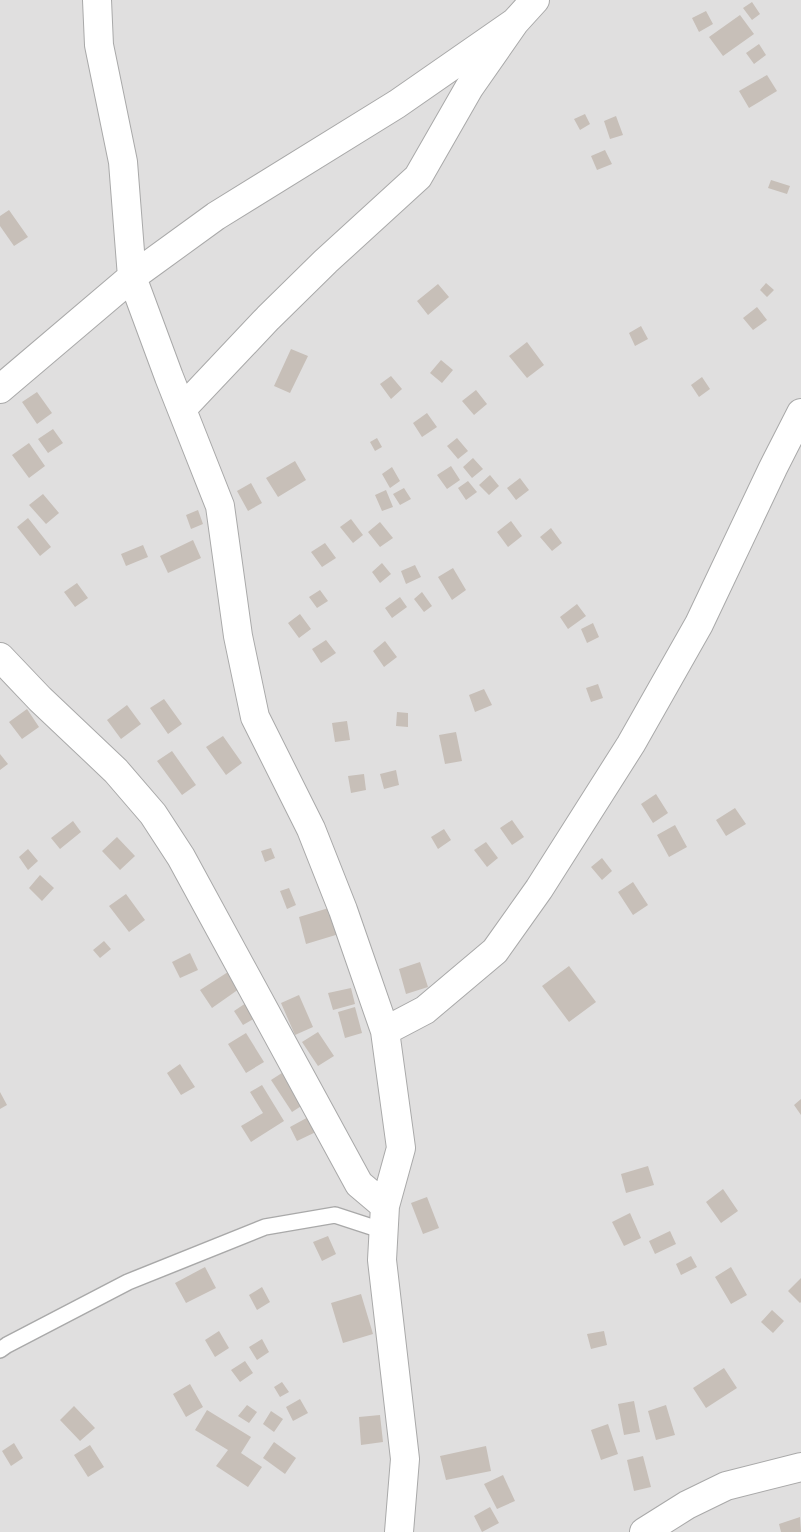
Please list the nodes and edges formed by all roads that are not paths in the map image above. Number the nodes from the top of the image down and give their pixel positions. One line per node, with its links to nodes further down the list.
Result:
1 (96, 0): 4 (street)
2 (535, 0): 3 (street)
3 (515, 22): 4 (street); 6 (street)
4 (132, 277): 5 (street); 6 (street)
5 (0, 389)
6 (182, 409): 9 (street)
7 (801, 413): 9 (street)
8 (0, 657): 10 (street)
9 (385, 1031): 10 (street)
10 (384, 1219): 11 (lane); 13 (street)
11 (0, 1350)
12 (801, 1468): 14 (street)
13 (399, 1532)
14 (644, 1532)

